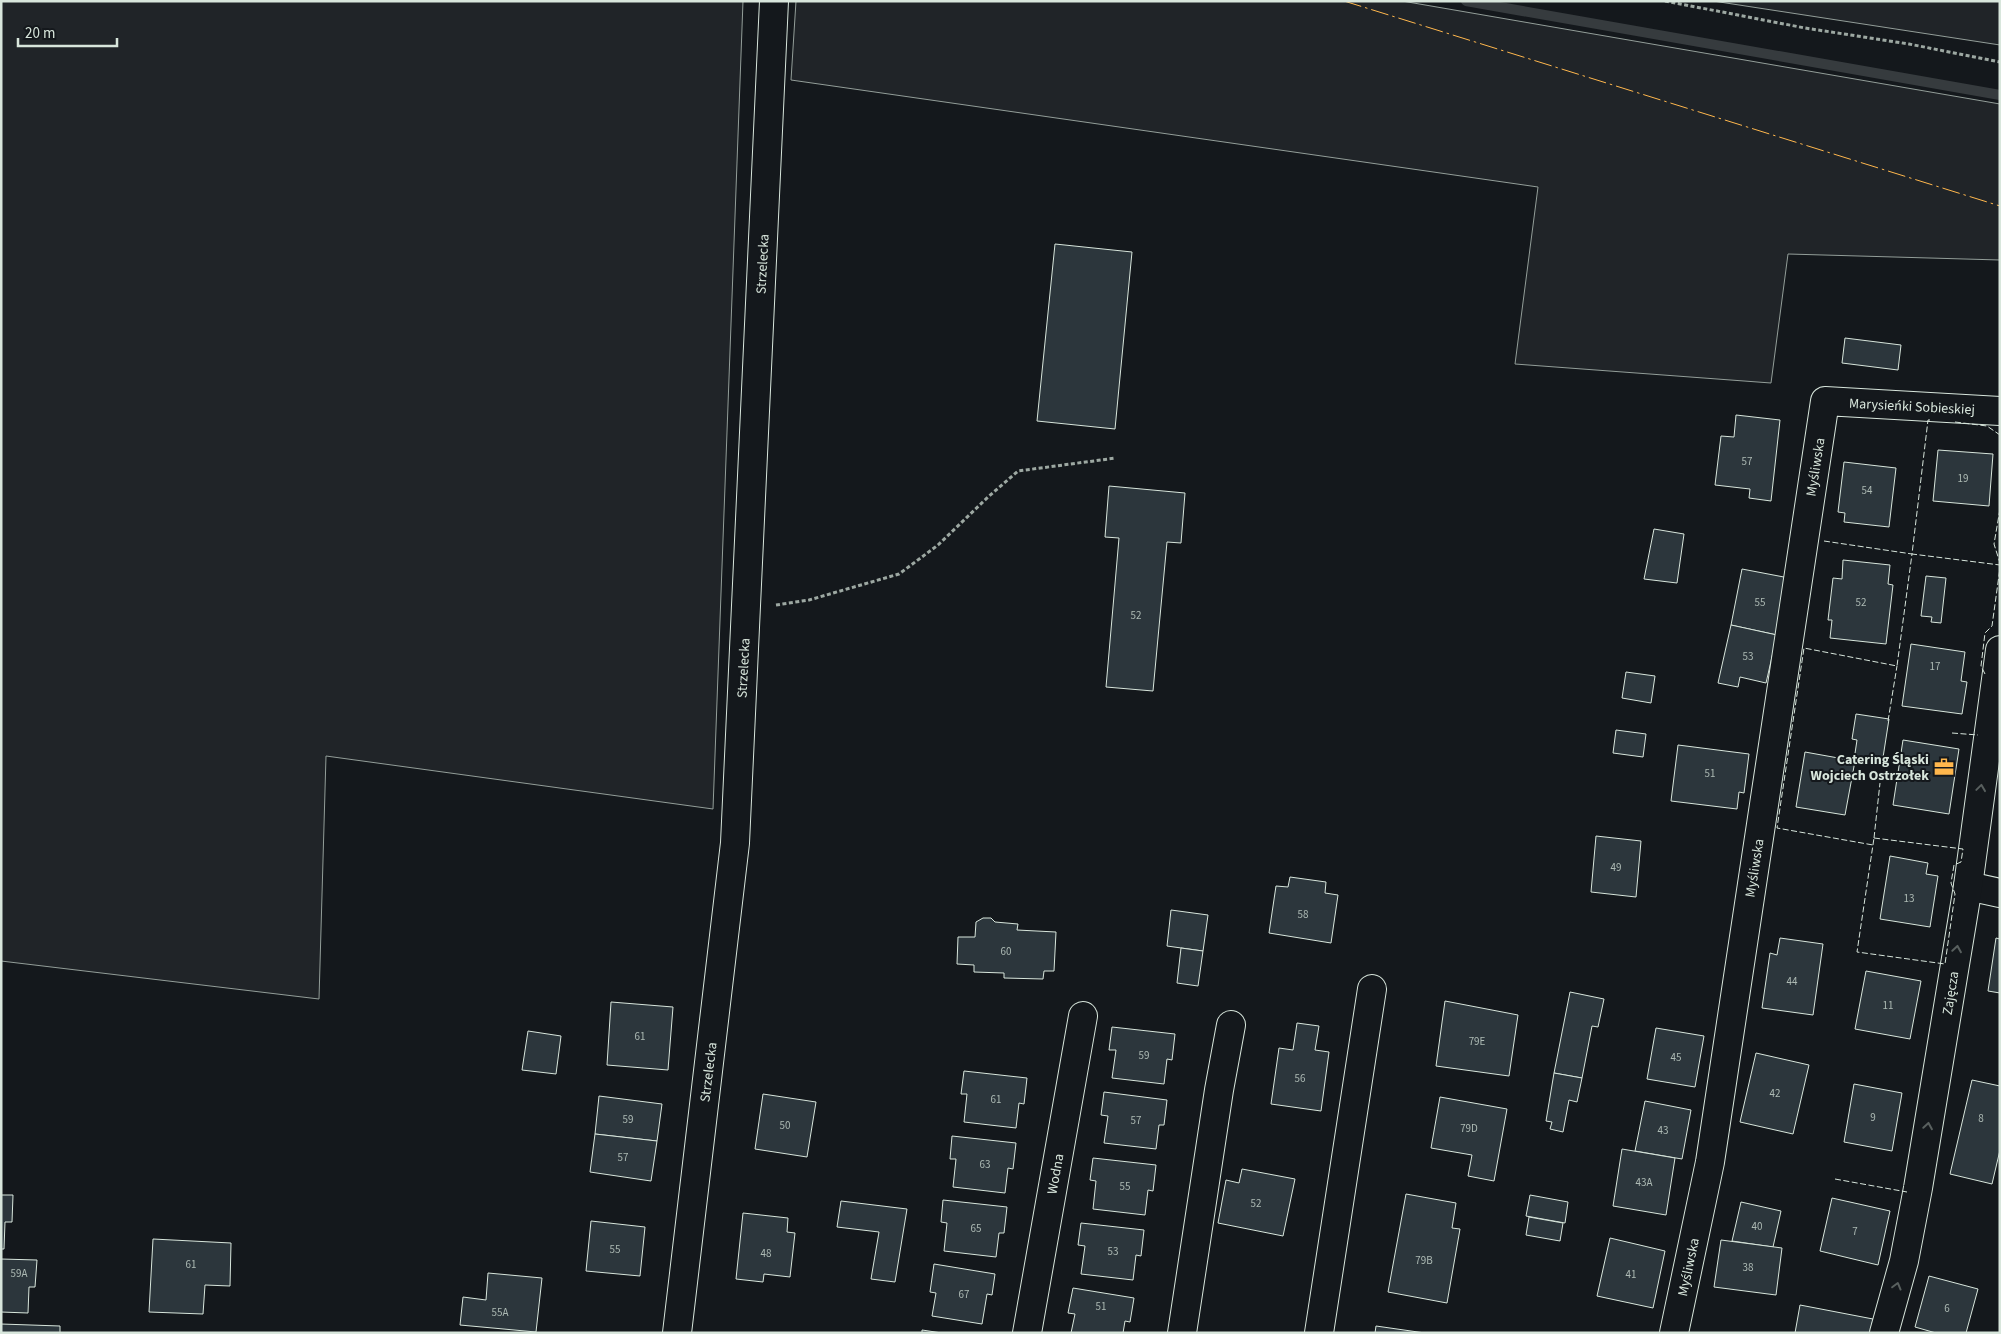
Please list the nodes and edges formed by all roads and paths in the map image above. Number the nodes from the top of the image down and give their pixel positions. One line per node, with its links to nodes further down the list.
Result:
1 (774, 1): 7 (street, Strzelecka)
2 (1665, 1): 3 (path)
3 (2000, 62)
4 (1825, 401): 5 (street, Marysieńki Sobieskiej); 18 (street, Myśliwska)
5 (2000, 411)
6 (1116, 458): 7 (path)
7 (746, 610): 14 (street, Strzelecka)
8 (2000, 650): 9 (street, Zajęcza, one-way to 8)
9 (1968, 886): 10 (street); 19 (street, Zajęcza, one-way to 9)
10 (2000, 893)
11 (1372, 989): 17 (street)
12 (1083, 1016): 15 (street, Wodna)
13 (1231, 1025): 16 (street)
14 (677, 1333)
15 (1027, 1333)
16 (1182, 1333)
17 (1319, 1333)
18 (1674, 1333)
19 (1884, 1333)

